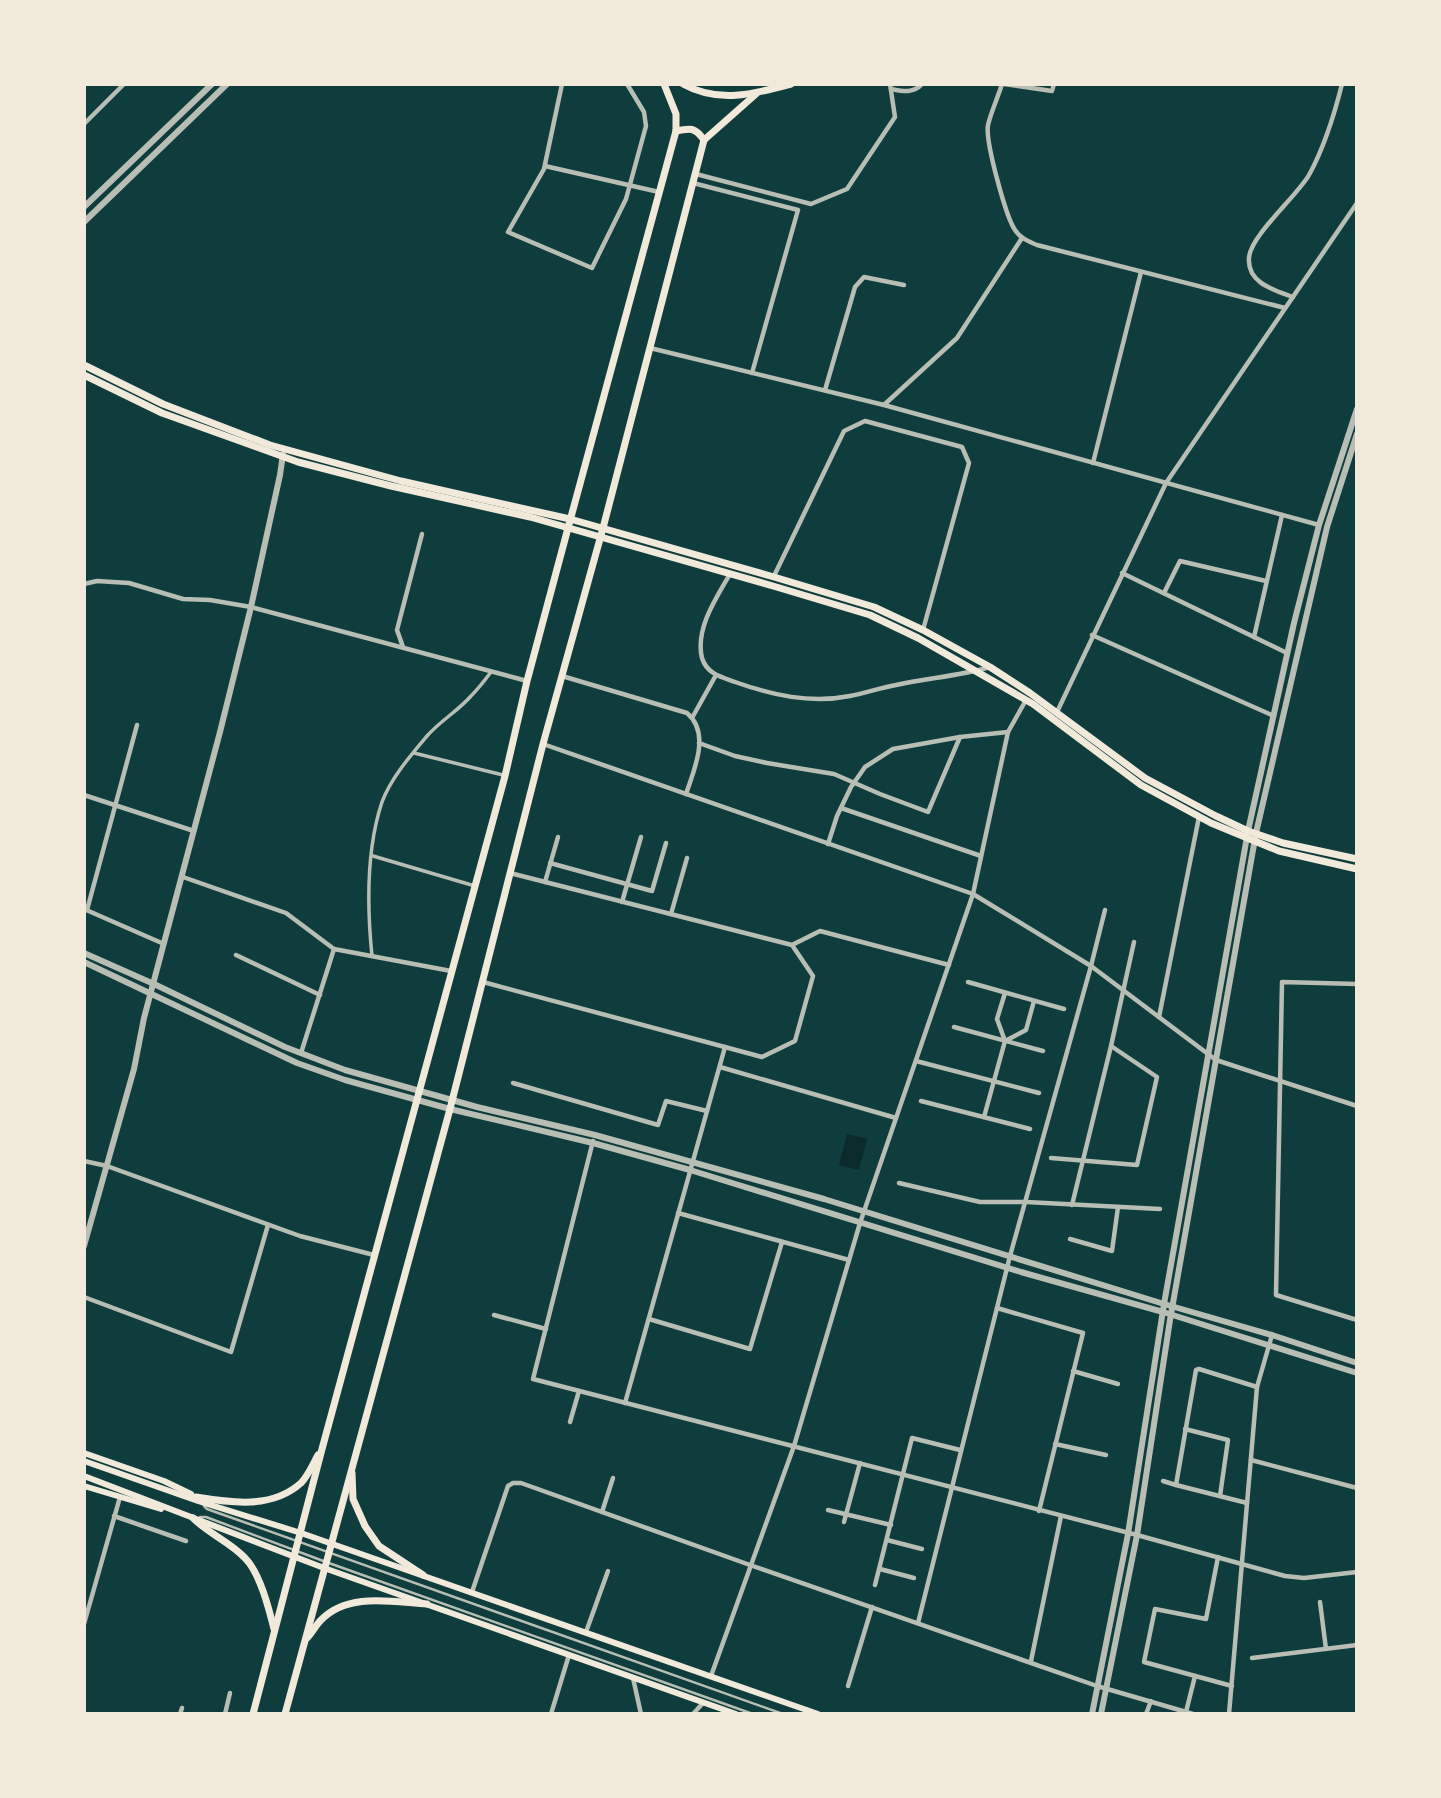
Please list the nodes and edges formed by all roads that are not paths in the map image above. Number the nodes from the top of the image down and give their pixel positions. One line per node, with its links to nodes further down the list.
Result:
1 (124, 84): 15 (street)
2 (212, 84): 22 (street)
3 (227, 84): 23 (street)
4 (562, 84): 18 (street)
5 (627, 84): 18 (street)
6 (664, 84): 16 (main road)
7 (683, 84): 14 (main road)
8 (791, 84): 14 (main road)
9 (922, 84): 13 (street)
10 (1003, 84): 11 (street); 24 (street)
11 (1054, 84)
12 (1342, 84): 27 (street)
13 (890, 86): 19 (street)
14 (758, 93): 17 (main road)
15 (84, 124)
16 (676, 131): 17 (main road); 20 (main road)
17 (704, 140): 19 (main road)
18 (545, 166): 20 (street)
19 (695, 179): 29 (main road); 31 (street)
20 (659, 192): 41 (main road)
21 (1357, 203): 27 (street)
22 (84, 207)
23 (84, 222)
24 (1022, 238): 25 (street); 34 (street)
25 (1141, 272): 28 (street); 38 (street)
26 (904, 285): 33 (street)
27 (1293, 297): 28 (street)
28 (1285, 308): 39 (street)
29 (649, 348): 31 (street); 44 (main road)
30 (84, 365): 37 (main road)
31 (752, 373): 33 (street)
32 (84, 375): 37 (main road)
33 (825, 390): 34 (street)
34 (884, 405): 38 (street)
35 (1357, 409): 42 (street)
36 (1357, 435): 83 (street)
37 (283, 453): 41 (main road); 43 (main road); 53 (street)
38 (1093, 463): 39 (street)
39 (1166, 483): 40 (street); 47 (street)
40 (1282, 514): 42 (street); 50 (street)
41 (570, 519): 43 (main road); 44 (main road)
42 (1320, 525): 58 (street)
43 (568, 528): 46 (main road); 64 (main road)
44 (603, 528): 46 (main road); 49 (main road)
45 (422, 534): 57 (street)
46 (600, 537): 48 (main road); 63 (main road)
47 (1122, 573): 52 (street); 55 (street)
48 (730, 574): 61 (main road); 62 (street)
49 (774, 577): 54 (main road); 54 (street)
50 (1266, 581): 52 (street); 56 (street)
51 (84, 583): 53 (street)
52 (1164, 593): 56 (street)
53 (251, 607): 57 (street); 82 (street)
54 (923, 630): 59 (main road)
55 (1092, 635): 66 (street); 67 (street)
56 (1254, 636): 58 (street)
57 (404, 648): 60 (street)
58 (1287, 653): 67 (street)
59 (990, 667): 61 (street); 65 (main road)
60 (491, 671): 64 (street); 74 (street)
61 (976, 671): 62 (street); 65 (main road)
62 (716, 675): 68 (street)
63 (562, 676): 68 (street); 73 (main road)
64 (527, 681): 75 (main road)
65 (1028, 696): 66 (main road); 70 (street); 81 (main road)
66 (1057, 712): 83 (main road)
67 (1274, 716): 83 (street)
68 (692, 718): 72 (street)
69 (137, 726): 79 (street)
70 (1008, 732): 71 (street); 89 (street)
71 (960, 737): 76 (street); 76 (street)
72 (699, 743): 76 (street); 77 (street)
73 (543, 744): 77 (street); 94 (main road)
74 (414, 753): 75 (street); 88 (street)
75 (505, 776): 98 (main road)
76 (855, 782): 80 (street)
77 (687, 794): 87 (street)
78 (84, 795): 79 (street)
79 (116, 805): 82 (street); 101 (street)
80 (841, 808): 87 (street); 89 (street)
81 (1199, 817): 83 (main road); 125 (street)
82 (194, 831): 95 (street)
83 (1251, 836): 91 (main road); 93 (main road); 132 (street); 133 (street)
84 (641, 837): 97 (street)
85 (558, 838): 92 (street)
86 (666, 843): 97 (street)
87 (828, 844): 99 (street)
88 (372, 856): 98 (street); 110 (street)
89 (981, 856): 99 (street)
90 (687, 858): 103 (street)
91 (1357, 859)
92 (550, 863): 96 (street); 97 (street)
93 (1357, 869)
94 (510, 873): 96 (street); 115 (main road)
95 (183, 877): 105 (street); 107 (street)
96 (545, 882): 100 (street)
97 (627, 884): 100 (street)
98 (475, 886): 114 (main road)
99 (973, 894): 112 (street); 113 (street)
100 (622, 902): 103 (street)
101 (86, 910): 105 (street)
102 (1105, 910): 113 (street)
103 (670, 914): 106 (street)
104 (1134, 942): 119 (street)
105 (165, 945): 117 (street)
106 (792, 945): 112 (street); 129 (street)
107 (334, 949): 110 (street); 122 (street)
108 (84, 953): 117 (street)
109 (236, 955): 122 (street)
110 (372, 956): 114 (street)
111 (84, 961): 120 (street)
112 (949, 965): 134 (street)
113 (1091, 966): 119 (street); 157 (street)
114 (452, 971): 139 (main road)
115 (482, 981): 129 (street); 141 (main road)
116 (968, 982): 121 (street)
117 (155, 984): 120 (street); 131 (street)
118 (1357, 984): 136 (street)
119 (1123, 990): 125 (street); 128 (street)
120 (152, 993): 142 (street); 154 (street)
121 (1005, 993): 123 (street); 127 (street)
122 (320, 995): 131 (street)
123 (1034, 1001): 124 (street); 127 (street)
124 (1064, 1009)
125 (1159, 1017): 132 (street)
126 (954, 1027): 127 (street)
127 (1005, 1041): 130 (street); 137 (street)
128 (1111, 1046): 153 (street); 153 (street)
129 (725, 1047): 135 (street)
130 (1043, 1051)
131 (301, 1054): 139 (street)
132 (1209, 1054): 133 (street); 173 (street)
133 (1216, 1060): 136 (street); 174 (street)
134 (916, 1061): 137 (street); 148 (street)
135 (719, 1067): 146 (street); 148 (street)
136 (1281, 1081): 144 (street); 180 (street)
137 (994, 1082): 140 (street); 147 (street)
138 (513, 1083): 146 (street)
139 (420, 1091): 141 (street); 142 (main road)
140 (1040, 1093)
141 (452, 1099): 145 (main road); 150 (street)
142 (418, 1101): 145 (street); 168 (main road)
143 (922, 1101): 147 (street)
144 (1357, 1106)
145 (450, 1109): 150 (street); 202 (main road)
146 (707, 1111): 155 (street)
147 (985, 1117): 149 (street)
148 (896, 1118): 161 (street)
149 (1030, 1129)
150 (594, 1139): 155 (street); 181 (street)
151 (1051, 1158): 153 (street)
152 (84, 1161): 154 (street)
153 (1083, 1161): 158 (street)
154 (107, 1166): 164 (street); 167 (street)
155 (691, 1166): 161 (street); 162 (street); 163 (street)
156 (899, 1183): 157 (street)
157 (1026, 1202): 158 (street); 169 (street)
158 (1072, 1205): 159 (street)
159 (1118, 1207): 160 (street); 165 (street)
160 (1160, 1209)
161 (864, 1211): 163 (street); 169 (street)
162 (678, 1213): 166 (street); 179 (street)
163 (860, 1223): 170 (street); 171 (street)
164 (268, 1225): 168 (street); 172 (street)
165 (1070, 1239)
166 (782, 1242): 170 (street); 179 (street)
167 (84, 1246)
168 (375, 1255): 195 (main road)
169 (1010, 1256): 171 (street); 173 (street)
170 (849, 1260): 194 (street)
171 (1008, 1268): 175 (street); 176 (street)
172 (84, 1297)
173 (1164, 1304): 174 (street); 176 (street)
174 (1172, 1306): 177 (street); 182 (street)
175 (997, 1308): 185 (street); 196 (street)
176 (1163, 1312): 177 (street); 224 (street)
177 (1171, 1314): 183 (street); 225 (street)
178 (494, 1315): 181 (street)
179 (649, 1319): 190 (street)
180 (1357, 1320)
181 (546, 1329): 189 (street)
182 (1272, 1335): 183 (street); 184 (street)
183 (1269, 1345): 186 (street); 188 (street)
184 (1357, 1363)
185 (1073, 1371): 187 (street); 193 (street)
186 (1357, 1373)
187 (1118, 1384)
188 (1257, 1387): 192 (street); 200 (street)
189 (579, 1391): 190 (street); 191 (street)
190 (625, 1403): 194 (street)
191 (570, 1422)
192 (1185, 1429): 207 (street); 211 (street)
193 (1055, 1444): 198 (street); 216 (street)
194 (794, 1446): 201 (street); 236 (street)
195 (322, 1449): 213 (main road); 226 (main road)
196 (960, 1450): 203 (street); 209 (street)
197 (84, 1452): 213 (main road)
198 (1106, 1455)
199 (84, 1461): 213 (main road)
200 (1251, 1461): 210 (street); 214 (street)
201 (860, 1463): 203 (street); 218 (street)
202 (351, 1467): 229 (main road); 240 (main road)
203 (903, 1475): 209 (street); 223 (street)
204 (84, 1476): 221 (main road)
205 (613, 1478): 217 (street)
206 (1163, 1481): 207 (street)
207 (1176, 1485): 211 (street)
208 (84, 1486): 212 (main road)
209 (952, 1488): 216 (street); 247 (street)
210 (1357, 1488)
211 (1220, 1496): 214 (street)
212 (120, 1497): 219 (street); 221 (main road)
213 (197, 1499): 226 (main road)
214 (1247, 1503): 234 (street)
215 (828, 1510): 218 (street)
216 (1039, 1511): 220 (street)
217 (602, 1512): 236 (street); 243 (street)
218 (847, 1514): 222 (street); 223 (street)
219 (114, 1516): 228 (street); 248 (street)
220 (1062, 1516): 224 (street); 256 (street)
221 (193, 1518): 232 (main road); 250 (main road)
222 (845, 1522)
223 (891, 1525): 227 (street)
224 (1128, 1534): 225 (street); 261 (street)
225 (1137, 1535): 233 (street); 263 (street)
226 (300, 1537): 229 (main road); 231 (lane); 232 (main road)
227 (887, 1540): 230 (street); 237 (street)
228 (186, 1541)
229 (331, 1543): 231 (main road); 240 (main road)
230 (922, 1549)
231 (329, 1552): 235 (main road); 279 (lane)
232 (296, 1554): 235 (main road); 250 (main road)
233 (1218, 1557): 234 (street); 258 (street)
234 (1242, 1564): 239 (street); 262 (street)
235 (325, 1565): 245 (main road); 251 (main road); 278 (lane)
236 (750, 1566): 246 (street); 257 (street)
237 (880, 1569): 241 (street); 242 (street)
238 (608, 1571): 249 (street)
239 (1357, 1572)
240 (422, 1575): 243 (main road)
241 (914, 1578)
242 (875, 1585)
243 (472, 1592): 249 (main road)
244 (1320, 1602): 253 (street)
245 (427, 1604): 251 (main road); 254 (main road)
246 (872, 1607): 247 (street); 260 (street)
247 (918, 1623): 256 (street)
248 (84, 1624)
249 (586, 1632): 257 (main road)
250 (275, 1633): 271 (main road)
251 (303, 1645): 272 (main road)
252 (1357, 1645): 253 (street)
253 (1326, 1649): 255 (street)
254 (569, 1655): 259 (main road); 273 (street)
255 (1252, 1658)
256 (1031, 1661): 261 (street)
257 (711, 1676): 280 (main road)
258 (1195, 1676): 262 (street); 268 (street)
259 (633, 1677): 266 (main road); 274 (street)
260 (849, 1686)
261 (1097, 1686): 263 (street); 281 (street)
262 (1232, 1686): 285 (street)
263 (1106, 1688): 265 (street); 282 (street)
264 (230, 1693): 270 (street)
265 (1151, 1701): 268 (street); 283 (street)
266 (704, 1702): 275 (street); 276 (street); 277 (main road)
267 (182, 1708): 269 (street)
268 (1186, 1712): 284 (street)
269 (180, 1714)
270 (225, 1714)
271 (253, 1714)
272 (285, 1714)
273 (551, 1714)
274 (642, 1714)
275 (693, 1714)
276 (703, 1714)
277 (736, 1714)
278 (753, 1714)
279 (783, 1714)
280 (818, 1714)
281 (1092, 1714)
282 (1101, 1714)
283 (1146, 1714)
284 (1193, 1714)
285 (1229, 1714)

